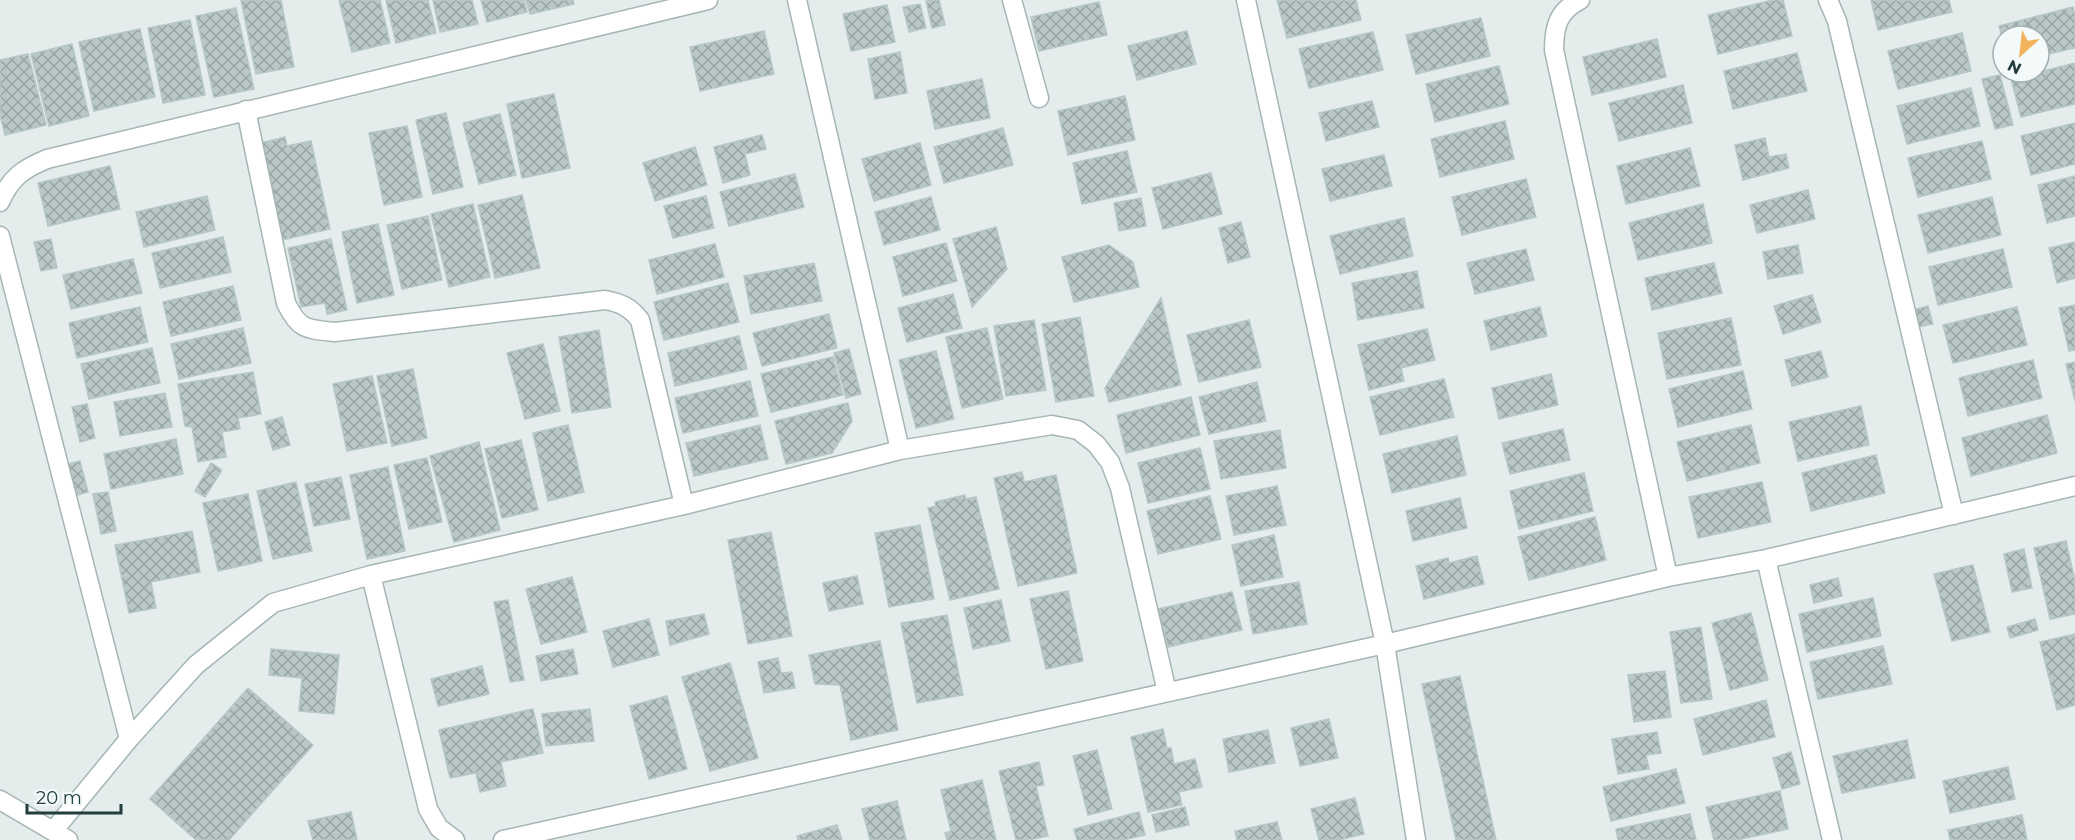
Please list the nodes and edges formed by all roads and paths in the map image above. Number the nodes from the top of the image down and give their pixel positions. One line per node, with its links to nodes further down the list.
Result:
1 (708, 0): 8 (street)
2 (797, 0): 11 (street)
3 (1012, 0): 7 (street)
4 (1245, 0): 18 (street)
5 (1580, 0): 17 (street)
6 (1828, 0): 14 (street)
7 (1039, 98)
8 (246, 110): 9 (street); 13 (street)
9 (0, 202)
10 (0, 236): 20 (street)
11 (900, 450): 13 (street); 19 (street)
12 (2075, 486): 14 (street)
13 (684, 505): 16 (street)
14 (1954, 515): 15 (street)
15 (1766, 559): 17 (street); 26 (street)
16 (371, 575): 20 (street); 23 (street)
17 (1668, 578): 18 (street)
18 (1385, 644): 19 (street); 25 (street)
19 (1167, 692): 24 (street)
20 (129, 739): 22 (street)
21 (0, 800): 22 (street)
22 (61, 835)
23 (455, 840)
24 (503, 840)
25 (1416, 840)
26 (1832, 840)

